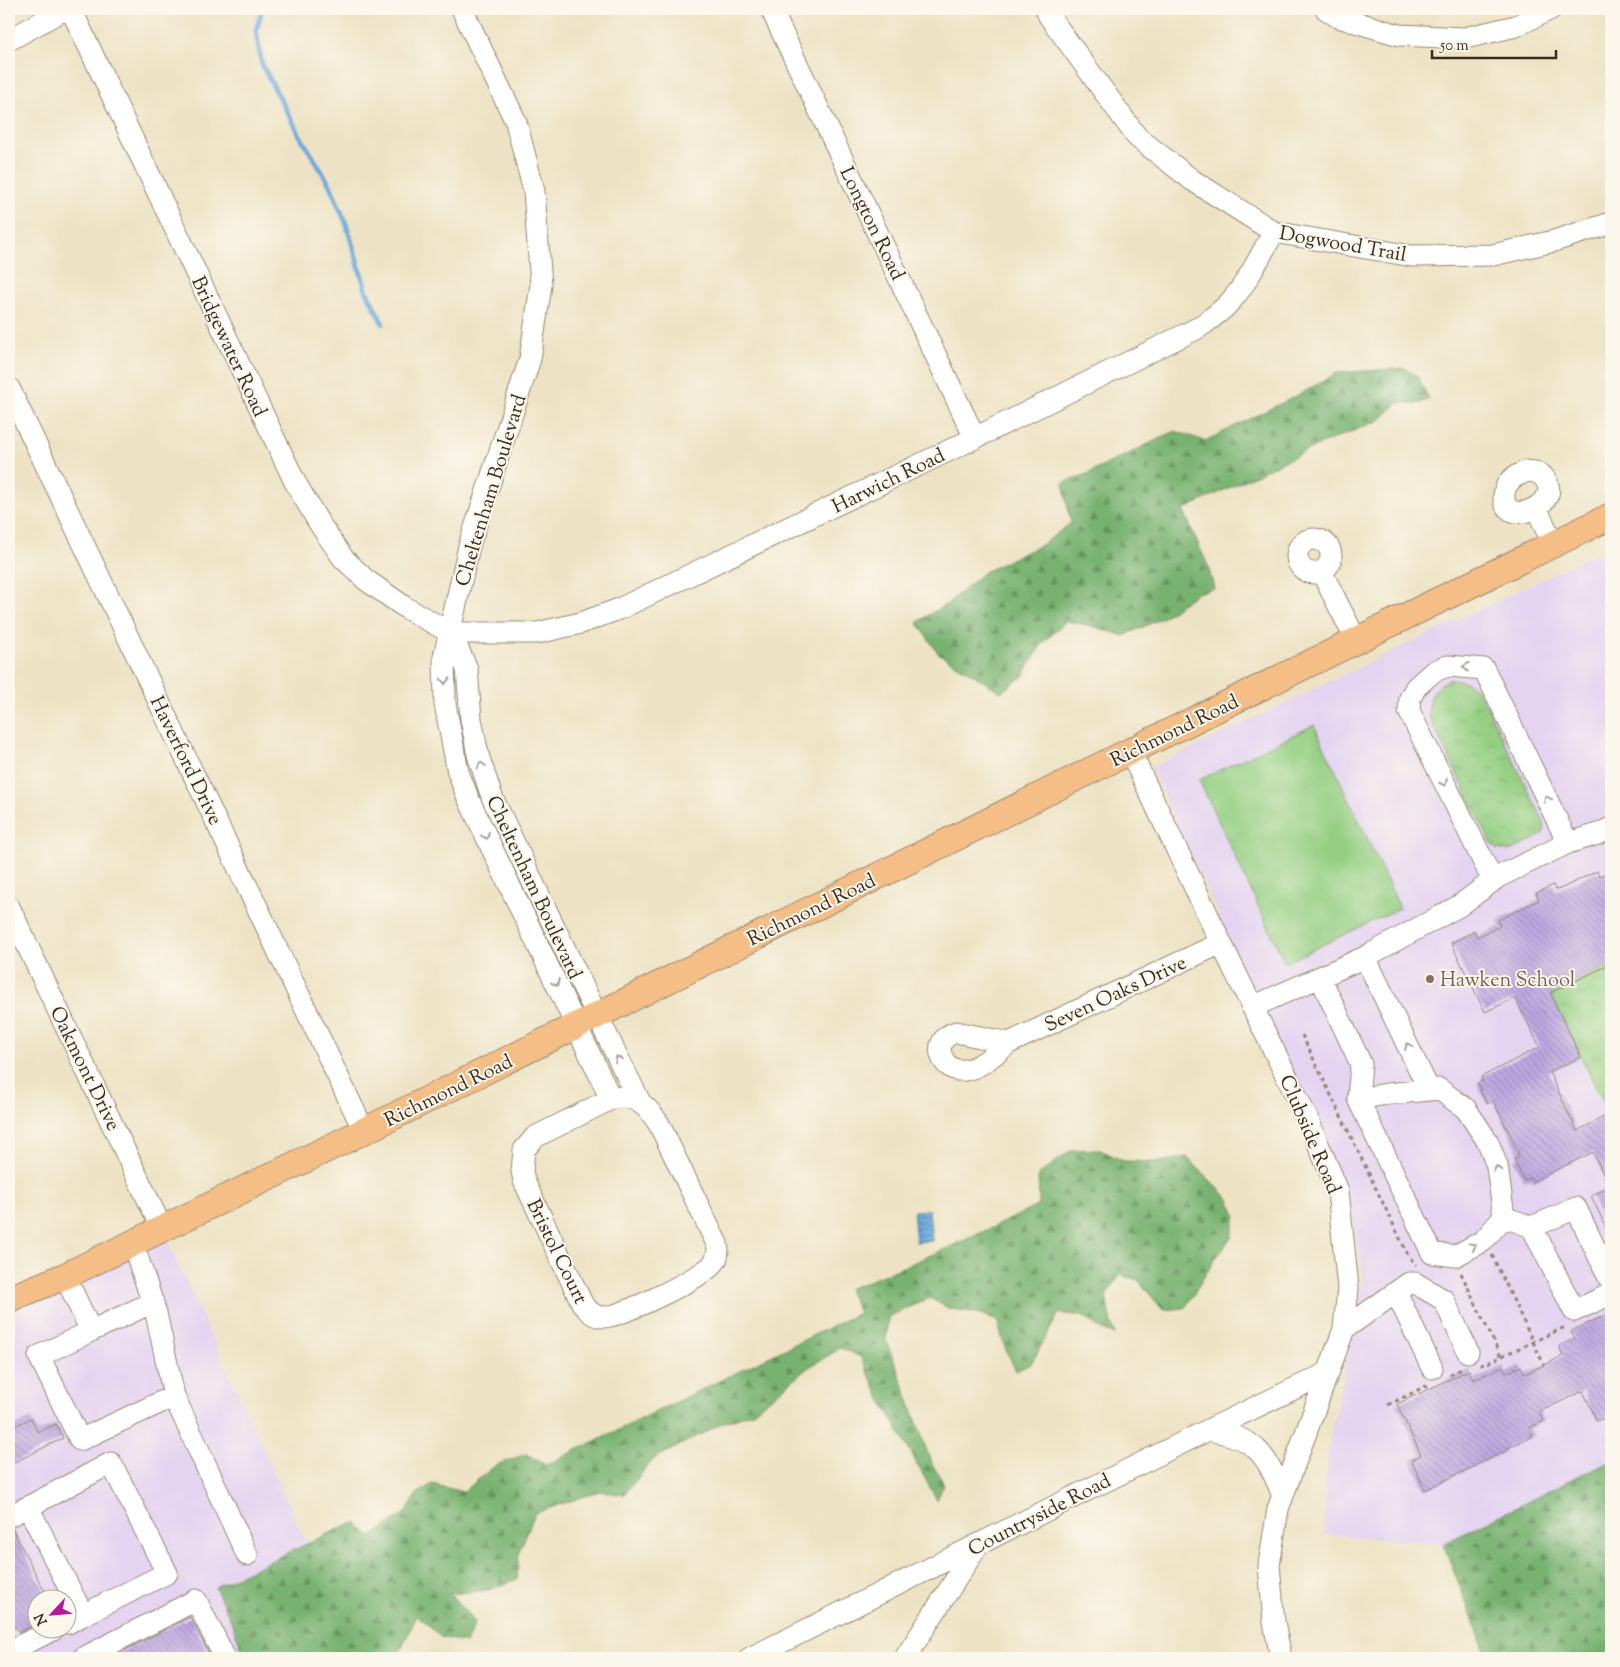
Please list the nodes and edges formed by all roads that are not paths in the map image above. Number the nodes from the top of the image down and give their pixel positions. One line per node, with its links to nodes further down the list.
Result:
1 (65, 9): 8 (street)
2 (71, 9): 17 (street, Bridgewater Road)
3 (462, 9): 17 (street, Cheltenham Boulevard)
4 (771, 9): 12 (street, Longton Road)
5 (1046, 9): 10 (street, Dogwood Trail)
6 (1326, 9): 7 (street)
7 (1551, 9)
8 (9, 40)
9 (1611, 223): 10 (street, Dogwood Trail)
10 (1274, 232): 12 (street, Harwich Road)
11 (9, 388): 34 (street, Haverford Drive)
12 (976, 438): 17 (street, Harwich Road)
13 (1536, 506): 15 (street)
14 (1611, 516): 15 (main road, Richmond Road)
15 (1553, 544): 18 (main road, Richmond Road)
16 (1321, 571): 18 (street)
17 (451, 633): 28 (street, Cheltenham Boulevard)
18 (1356, 640): 19 (main road, Richmond Road)
19 (1130, 751): 24 (street, Clubside Road); 28 (main road, Richmond Road)
20 (1611, 828): 21 (street)
21 (1568, 843): 22 (street); 22 (street, one-way to 22)
22 (1493, 881): 25 (street)
23 (9, 907): 37 (street, Oakmont Drive)
24 (1221, 943): 27 (street, Clubside Road); 29 (street, Seven Oaks Drive)
25 (1365, 957): 26 (street); 30 (street, one-way to 25)
26 (1320, 977): 27 (street); 31 (street)
27 (1252, 1007): 45 (street, Clubside Road)
28 (586, 1021): 32 (street); 33 (street, one-way to 28); 34 (main road, Richmond Road)
29 (1009, 1043)
30 (1429, 1090): 31 (street); 35 (street, one-way to 30)
31 (1358, 1098): 35 (street, one-way to 35)
32 (612, 1099): 33 (street, Bristol Court); 33 (street, Bristol Court)
33 (640, 1102)
34 (364, 1131): 37 (main road, Richmond Road)
35 (1504, 1217): 36 (street)
36 (1532, 1227): 40 (street); 42 (street)
37 (162, 1230): 38 (main road, Richmond Road)
38 (132, 1244): 39 (main road, Richmond Road); 44 (street)
39 (65, 1276): 43 (main road, Richmond Road); 46 (street)
40 (1611, 1282)
41 (1396, 1292): 45 (street); 47 (street); 49 (street)
42 (1611, 1294)
43 (9, 1299)
44 (153, 1302): 46 (street); 50 (street)
45 (1344, 1329): 48 (street, Clubside Road)
46 (91, 1331): 50 (street)
47 (1470, 1361)
48 (1329, 1372): 51 (street, Countryside Road); 52 (street, Clubside Road)
49 (1438, 1375)
50 (174, 1396): 56 (street)
51 (1208, 1430): 52 (street); 55 (street, Countryside Road)
52 (1283, 1496): 65 (street, Clubside Road)
53 (28, 1507): 54 (street); 57 (street); 58 (street)
54 (9, 1516)
55 (978, 1545): 63 (street, Countryside Road); 64 (street)
56 (248, 1555)
57 (63, 1590)
58 (78, 1618)
59 (32, 1640): 60 (street)
60 (9, 1651)
61 (83, 1658): 62 (street)
62 (225, 1658)
63 (750, 1658)
64 (904, 1658)
65 (1281, 1658)

